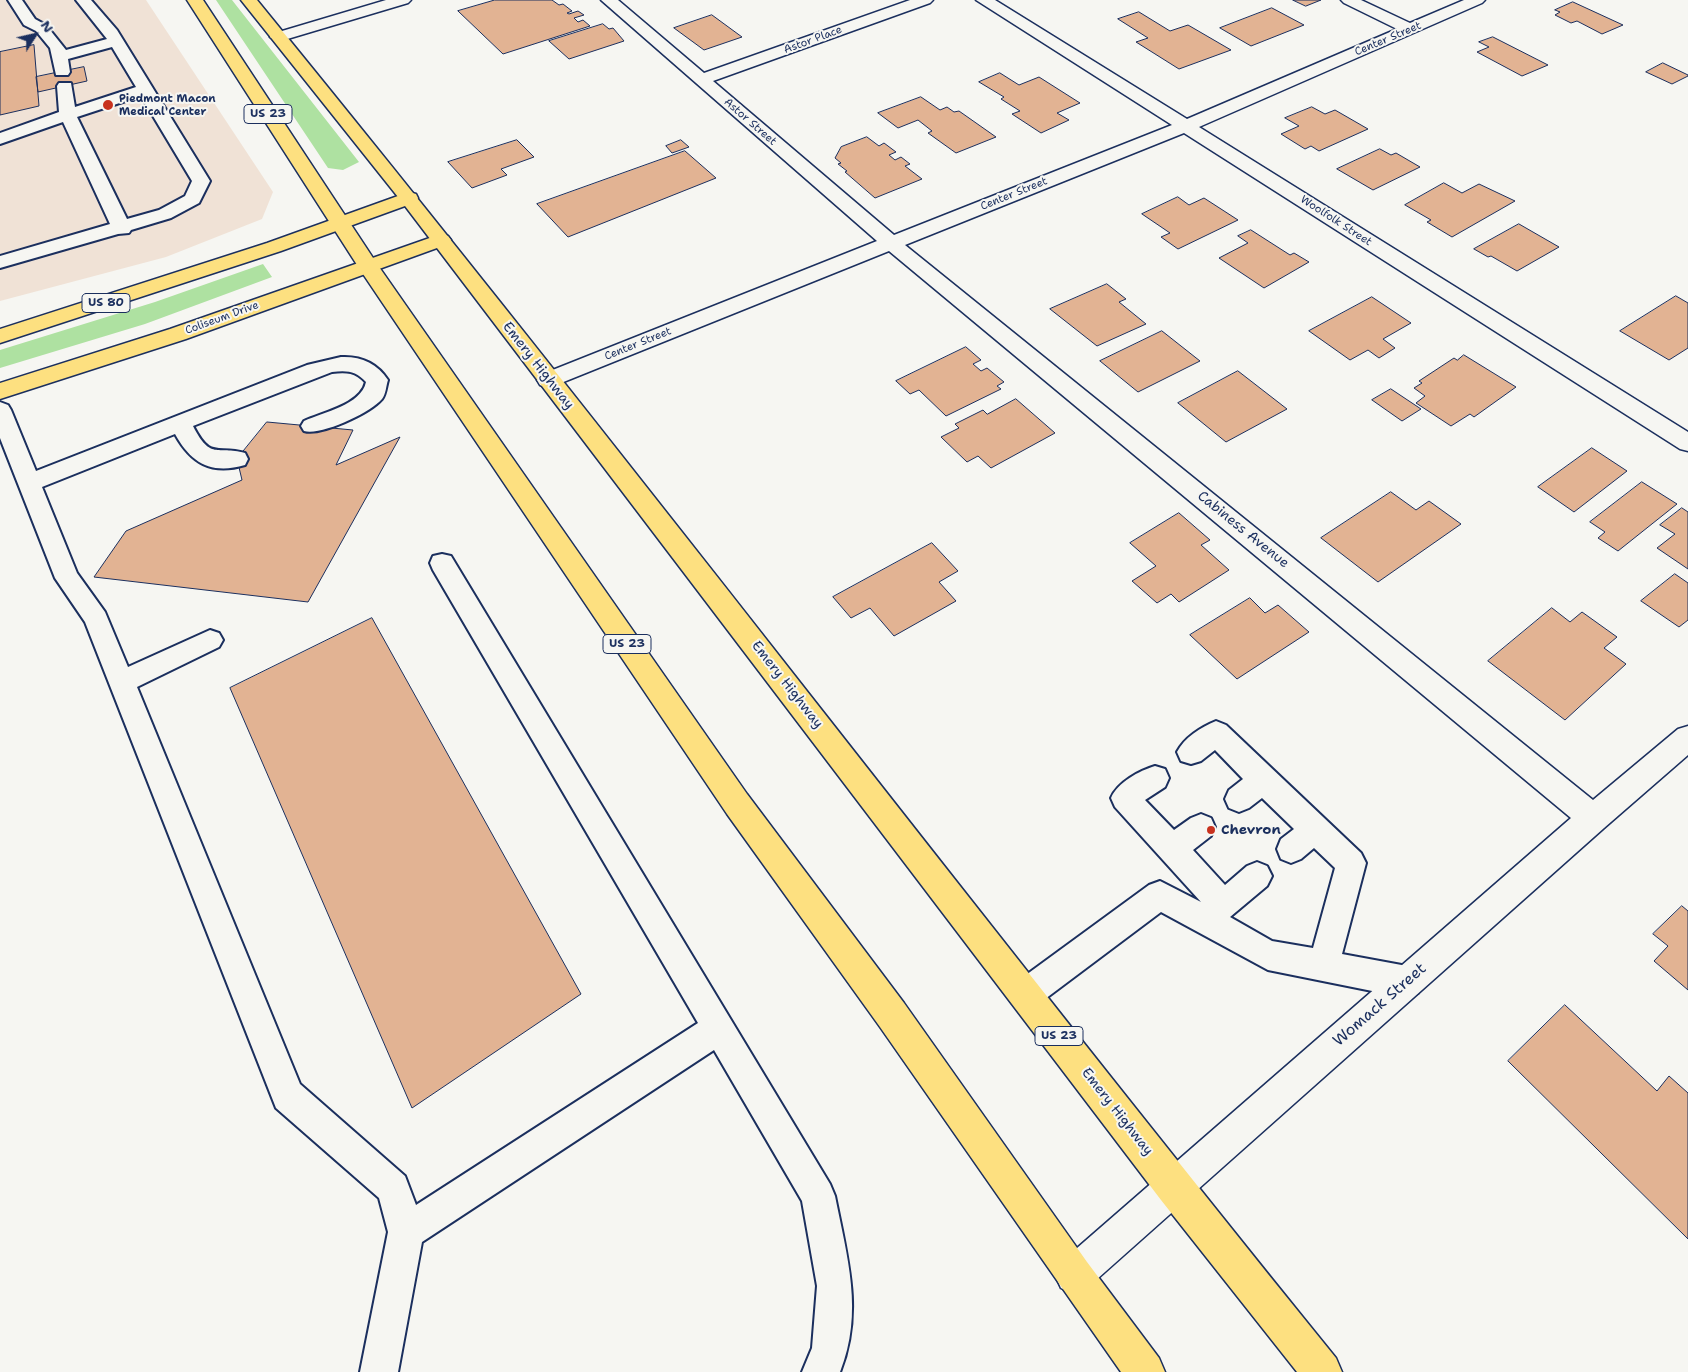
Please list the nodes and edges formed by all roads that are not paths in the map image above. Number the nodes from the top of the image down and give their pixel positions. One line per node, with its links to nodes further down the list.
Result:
1 (15, 0): 14 (lane)
2 (83, 0): 13 (lane)
3 (195, 0): 21 (main road, US 23)
4 (249, 0): 12 (main road, Emery Highway / US 23)
5 (403, 0): 12 (street)
6 (609, 0): 15 (street, Astor Street)
7 (924, 0): 15 (street, Astor Place)
8 (984, 0): 18 (street, Woolfolk Street)
9 (1349, 0): 11 (street)
10 (1477, 0): 11 (street, Center Street)
11 (1410, 30): 18 (street, Center Street)
12 (278, 37): 20 (main road, Emery Highway / US 23)
13 (116, 41): 14 (lane); 16 (lane)
14 (62, 71): 17 (lane)
15 (701, 80): 24 (street, Astor Street)
16 (146, 89): 17 (lane); 22 (lane)
17 (68, 115): 19 (lane); 22 (lane)
18 (1188, 125): 24 (street, Center Street); 33 (street, Woolfolk Street)
19 (0, 140)
20 (408, 198): 21 (main road, US 80); 23 (main road, Emery Highway / US 23)
21 (341, 224): 26 (main road, US 23); 27 (main road, US 80)
22 (122, 229): 25 (lane)
23 (441, 240): 26 (main road, Coliseum Drive); 28 (main road, Emery Highway / US 23)
24 (891, 243): 28 (street, Center Street); 44 (street, Cabiness Avenue)
25 (0, 262)
26 (369, 268): 29 (main road, Coliseum Drive); 58 (main road, US 23)
27 (0, 336)
28 (548, 380): 54 (main road, Emery Highway / US 23)
29 (0, 391)
30 (0, 410): 35 (lane)
31 (181, 424): 32 (lane); 34 (lane); 35 (lane)
32 (312, 426)
33 (1688, 443)
34 (238, 459)
35 (29, 483): 38 (lane)
36 (442, 562): 55 (lane)
37 (210, 640): 38 (lane)
38 (122, 682): 57 (lane)
39 (1688, 738): 44 (street, Womack Street)
40 (1191, 752): 42 (lane)
41 (1155, 778): 47 (lane)
42 (1263, 780): 43 (lane); 46 (lane)
43 (1239, 799)
44 (1593, 818): 53 (street, Womack Street)
45 (1201, 828): 47 (lane)
46 (1315, 830): 48 (lane); 52 (lane)
47 (1172, 848): 49 (lane)
48 (1292, 849)
49 (1191, 870): 50 (lane); 51 (lane)
50 (1257, 876)
51 (1160, 896): 52 (lane); 54 (lane)
52 (1323, 966): 53 (lane)
53 (1408, 982): 56 (street, Womack Street)
54 (1026, 994): 56 (main road, Emery Highway / US 23)
55 (719, 1028): 57 (lane); 60 (lane)
56 (1174, 1187): 58 (street, Womack Street); 62 (main road, Emery Highway / US 23)
57 (406, 1232): 59 (lane)
58 (1074, 1275): 61 (main road, US 23)
59 (378, 1372)
60 (821, 1372)
61 (1146, 1372)
62 (1322, 1372)

